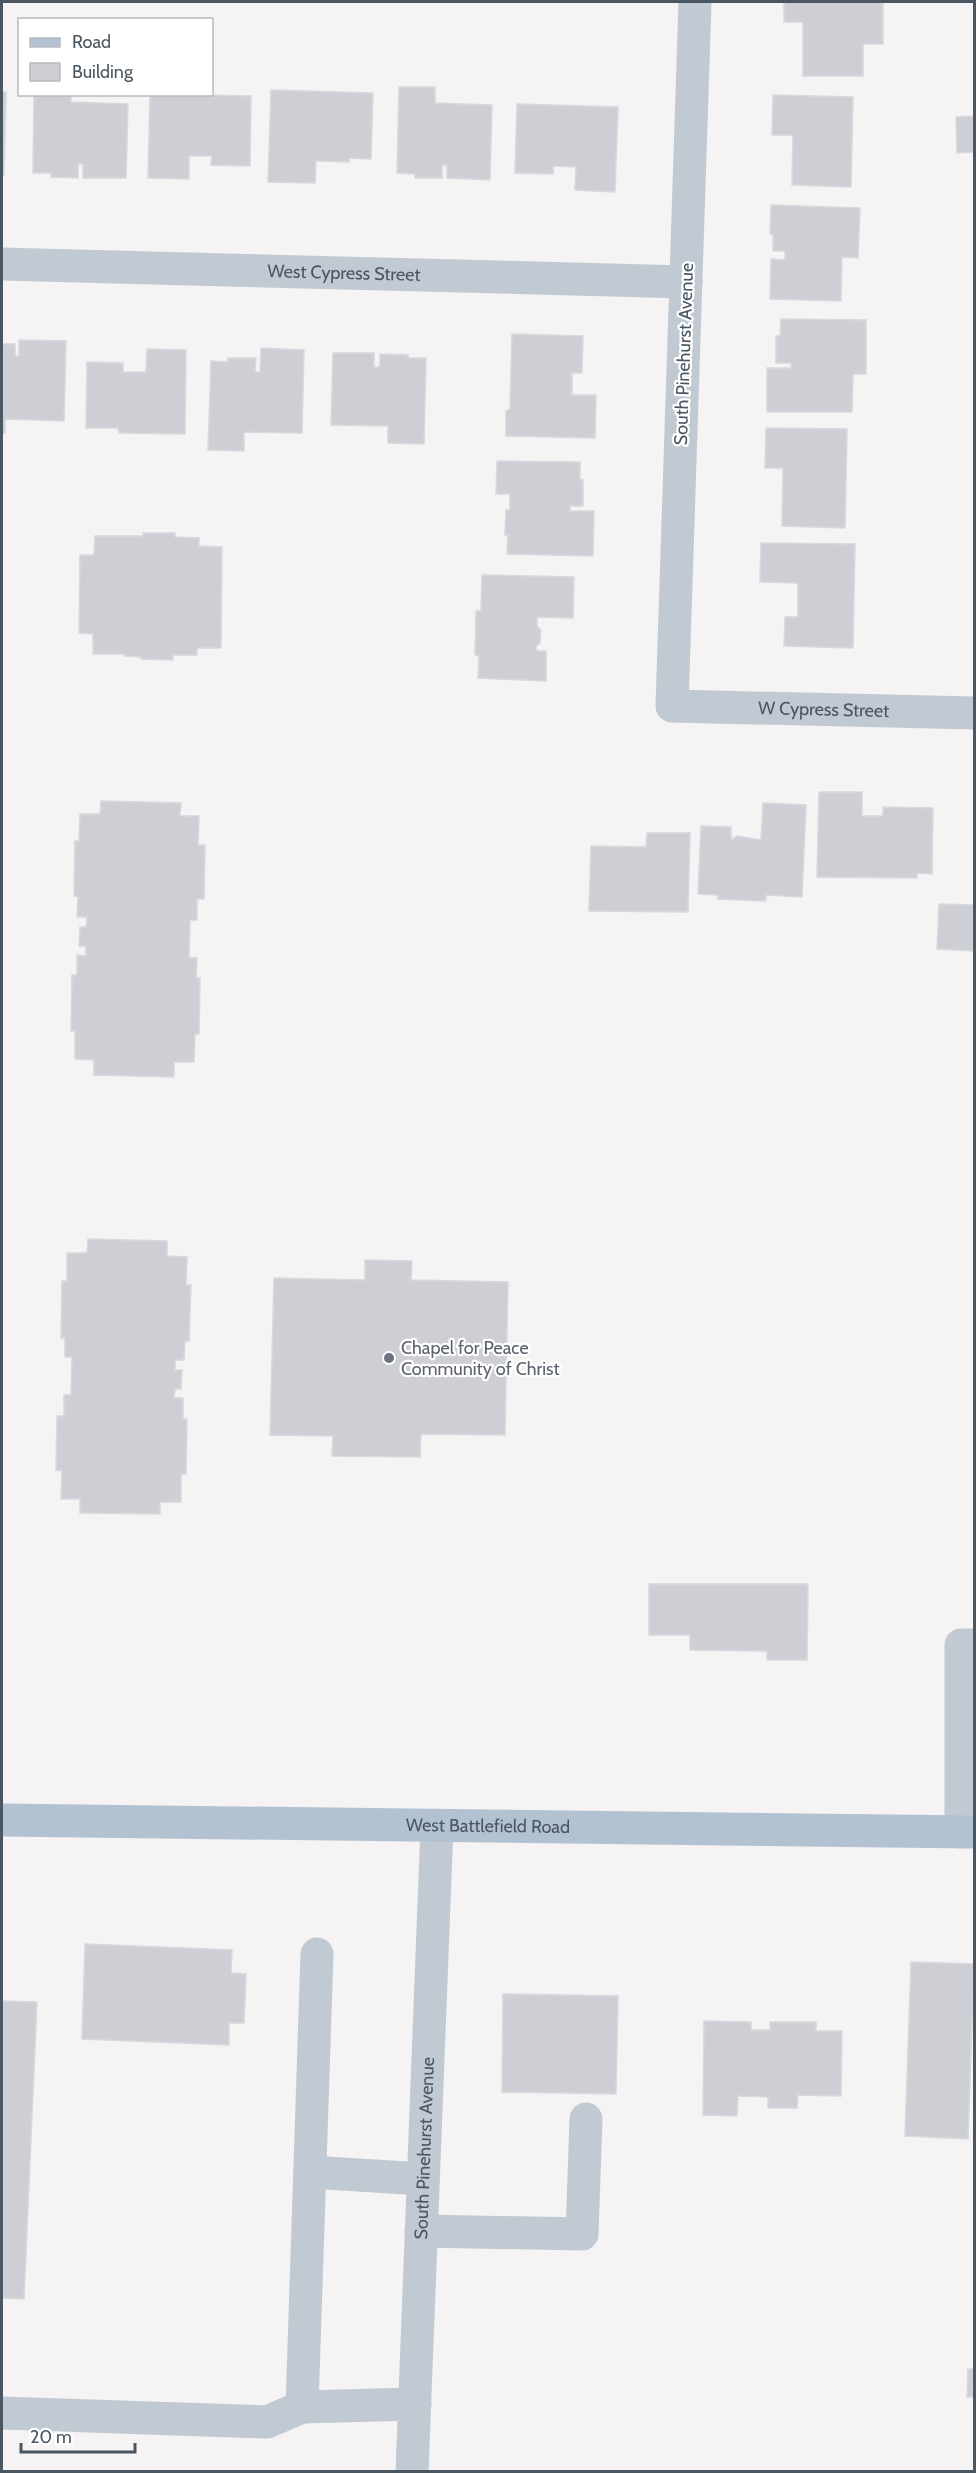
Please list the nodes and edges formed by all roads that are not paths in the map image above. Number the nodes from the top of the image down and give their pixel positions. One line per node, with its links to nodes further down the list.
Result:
1 (695, 2): 3 (street, South Pinehurst Avenue)
2 (2, 264): 3 (street, West Cypress Street)
3 (686, 282): 4 (street, South Pinehurst Avenue)
4 (672, 706): 5 (street, W Cypress Street)
5 (975, 713)
6 (975, 1645): 9 (street)
7 (2, 1820): 8 (main road, West Battlefield Road)
8 (437, 1826): 9 (main road, West Battlefield Road); 13 (street, South Pinehurst Avenue)
9 (968, 1832)
10 (317, 1954): 12 (street)
11 (586, 2120): 14 (street)
12 (310, 2172): 13 (street); 16 (street)
13 (423, 2179): 14 (street, South Pinehurst Avenue)
14 (421, 2231): 15 (street, South Pinehurst Avenue)
15 (415, 2404): 16 (street); 18 (street, South Pinehurst Avenue)
16 (302, 2407): 17 (street)
17 (2, 2413)
18 (412, 2472)

